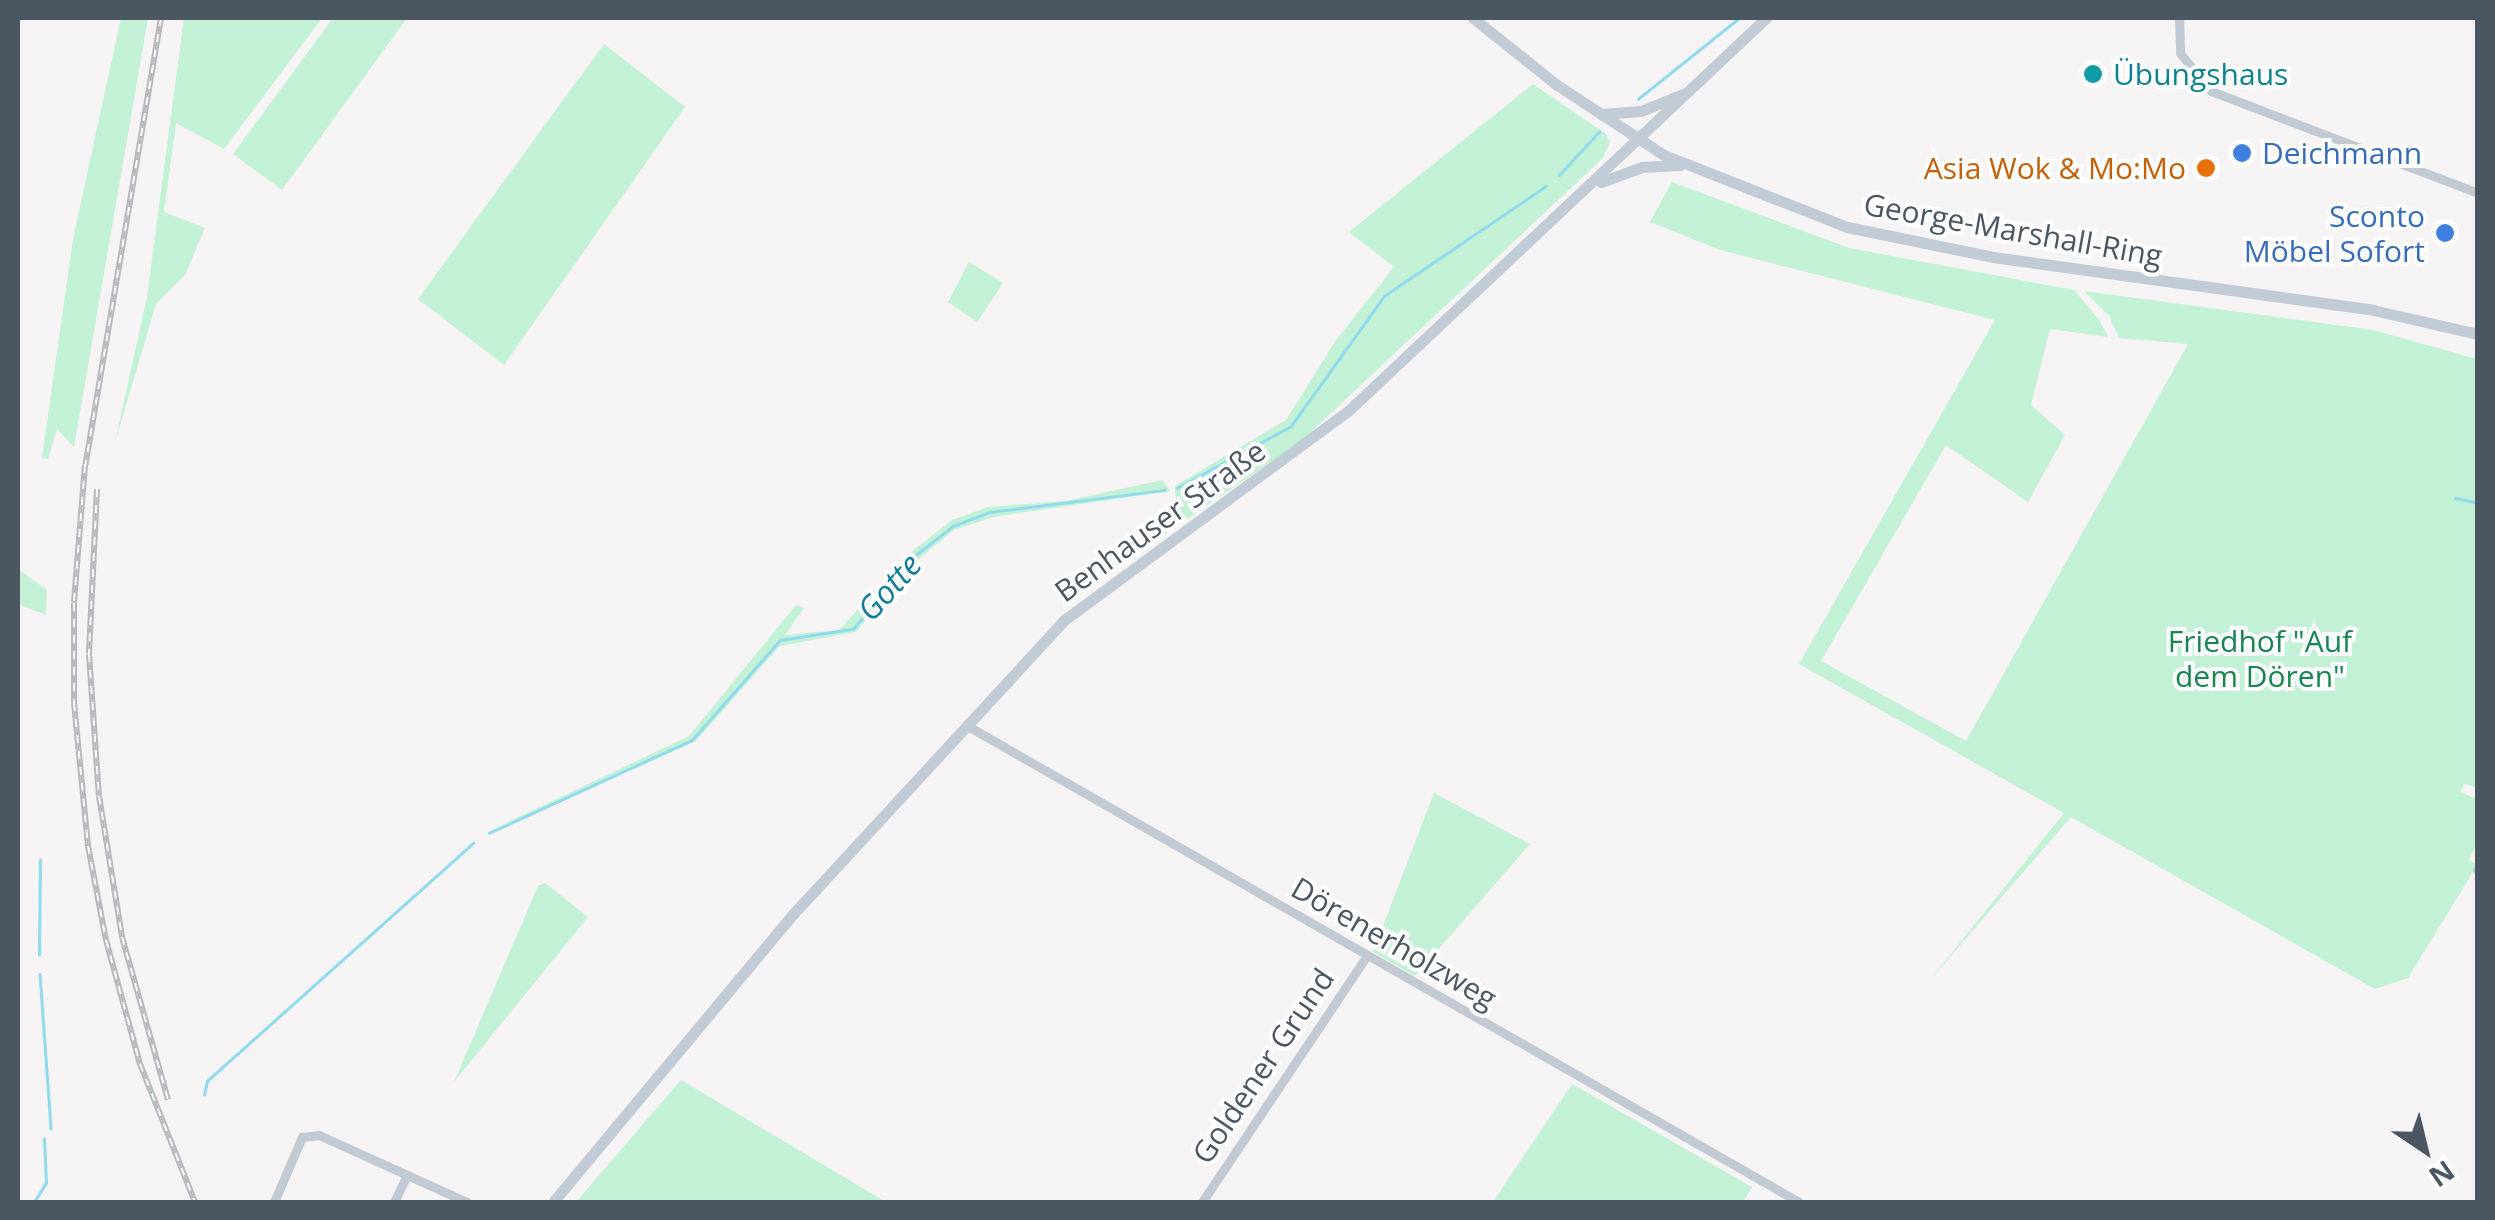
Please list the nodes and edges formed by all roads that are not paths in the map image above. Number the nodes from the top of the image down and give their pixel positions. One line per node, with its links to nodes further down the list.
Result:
1 (1473, 18): 5 (main road, George-Marshall-Ring)
2 (1766, 18): 4 (main road, Benhauser Straße)
3 (2179, 18): 9 (street)
4 (1692, 90): 5 (main road); 6 (main road, Benhauser Straße)
5 (1600, 114): 6 (main road, George-Marshall-Ring)
6 (1639, 140): 7 (main road, George-Marshall-Ring); 8 (main road, Benhauser Straße)
7 (1682, 165): 8 (main road); 10 (main road, George-Marshall-Ring)
8 (1588, 188): 11 (main road, Benhauser Straße)
9 (2478, 193)
10 (2478, 334)
11 (966, 725): 12 (street, Dörenerholzweg); 17 (main road, Benhauser Straße)
12 (1366, 957): 18 (street, Goldener Grund); 19 (street, Dörenerholzweg)
13 (407, 1175): 14 (street); 15 (street); 16 (street)
14 (274, 1202)
15 (394, 1202)
16 (467, 1202)
17 (554, 1202)
18 (1202, 1202)
19 (1798, 1202)

